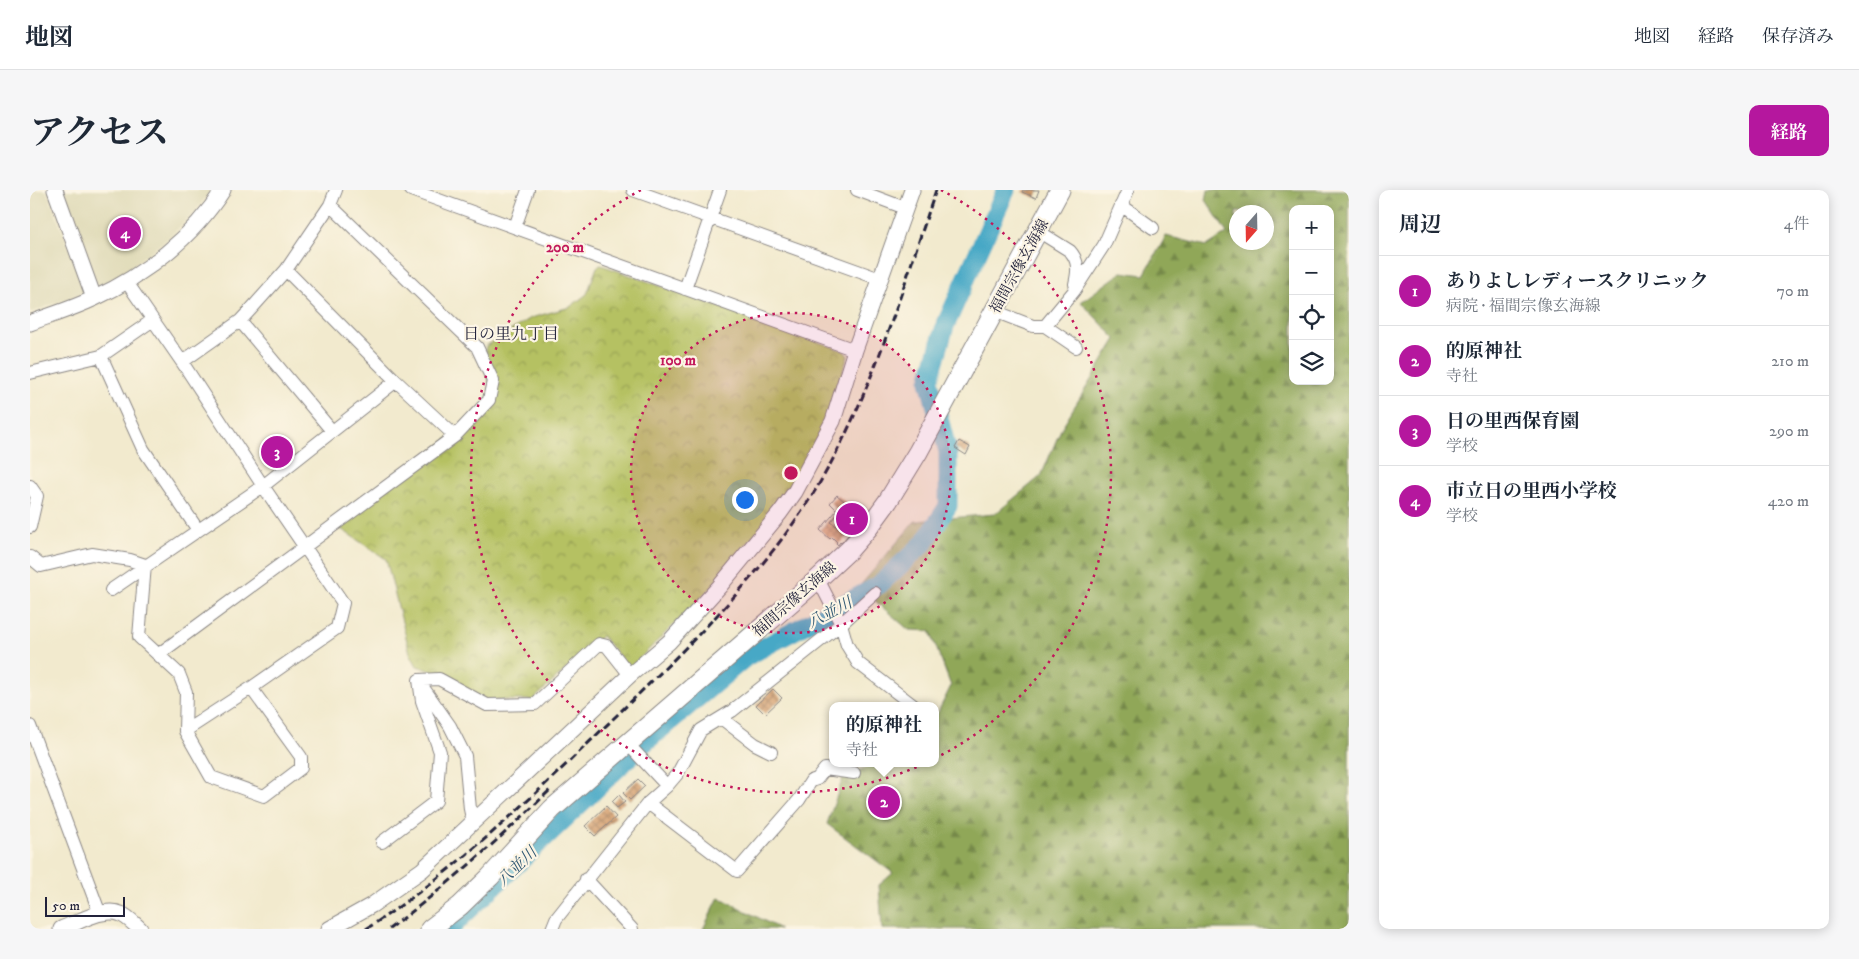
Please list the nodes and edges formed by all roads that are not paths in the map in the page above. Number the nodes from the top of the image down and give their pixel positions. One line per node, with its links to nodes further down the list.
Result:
1 (55, 190): 24 (street)
2 (223, 190): 21 (street)
3 (336, 190): 12 (street)
4 (411, 190): 16 (street)
5 (528, 190): 16 (street)
6 (633, 190): 15 (street)
7 (720, 190): 15 (street)
8 (857, 190): 14 (street)
9 (912, 190): 14 (street)
10 (1060, 190): 18 (main road, 福間宗像玄海線)
11 (1128, 190): 13 (street)
12 (330, 205): 19 (street); 37 (street)
13 (1121, 205): 17 (street); 23 (street)
14 (905, 208): 20 (street)
15 (710, 217): 20 (street); 22 (street)
16 (515, 227): 22 (street)
17 (1153, 228)
18 (1038, 231): 23 (street); 25 (main road, 福間宗像玄海線)
19 (286, 270): 27 (street); 35 (street)
20 (880, 279): 31 (street)
21 (126, 281): 24 (street); 26 (street)
22 (685, 289): 31 (street)
23 (1074, 291): 29 (street)
24 (94, 298): 28 (street)
25 (994, 311): 29 (street); 45 (main road, 福間宗像玄海線)
26 (153, 320): 32 (street); 33 (street)
27 (240, 321): 33 (street); 36 (street)
28 (30, 323)
29 (1045, 326): 30 (street)
30 (1076, 348)
31 (855, 350): 50 (street)
32 (101, 356): 34 (street); 41 (street)
33 (182, 362): 39 (street)
34 (30, 373)
35 (396, 380): 36 (street); 37 (street)
36 (332, 431): 39 (street)
37 (455, 436): 42 (street)
38 (30, 486): 40 (street)
39 (263, 486): 41 (street); 42 (street)
40 (30, 527)
41 (198, 530): 44 (street)
42 (305, 546): 49 (street); 52 (street)
43 (30, 557): 44 (street)
44 (145, 565): 46 (street); 49 (street)
45 (818, 579): 48 (street); 57 (main road, 福間宗像玄海線)
46 (111, 590)
47 (875, 593): 48 (street)
48 (841, 624): 53 (street); 54 (street)
49 (159, 654): 56 (street)
50 (630, 675): 51 (street); 62 (street)
51 (419, 680): 62 (street); 63 (street)
52 (251, 688): 56 (street); 56 (street)
53 (909, 702)
54 (721, 718): 58 (street); 60 (street)
55 (30, 726): 65 (street)
56 (185, 731)
57 (630, 746): 60 (street); 69 (main road, 福間宗像玄海線)
58 (771, 752)
59 (854, 773): 61 (street)
60 (667, 786): 61 (street)
61 (648, 803): 64 (street)
62 (473, 823): 68 (street)
63 (382, 842)
64 (586, 879): 70 (street); 71 (street)
65 (100, 914): 66 (street); 67 (street)
66 (61, 929)
67 (140, 929)
68 (329, 929)
69 (430, 929)
70 (552, 929)
71 (632, 929)

